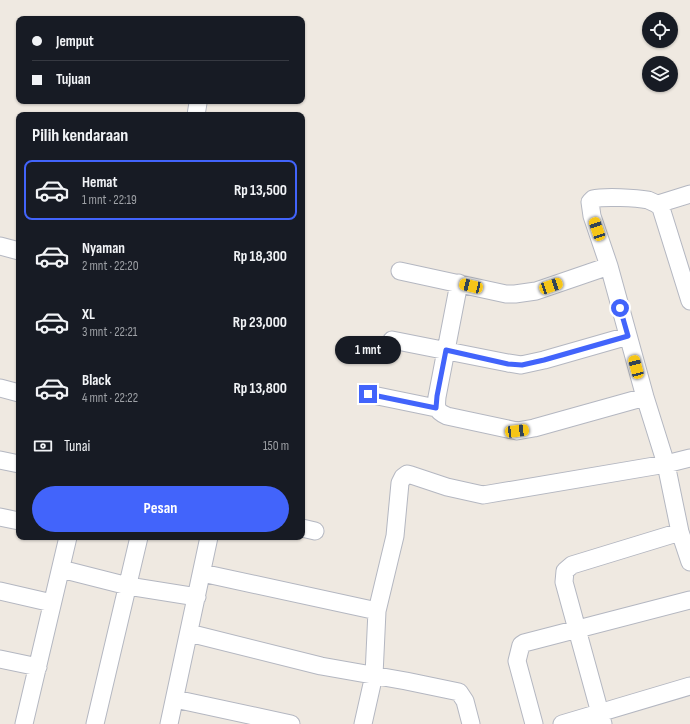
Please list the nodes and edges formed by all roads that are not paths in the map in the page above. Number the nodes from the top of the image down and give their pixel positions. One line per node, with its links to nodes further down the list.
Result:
1 (690, 194): 2 (street)
2 (658, 204): 5 (street); 8 (street)
3 (0, 246): 4 (street)
4 (16, 249)
5 (610, 266): 7 (street); 9 (street)
6 (400, 271): 7 (street)
7 (459, 283): 11 (street)
8 (690, 301)
9 (628, 336): 11 (street); 15 (street)
10 (392, 340): 11 (street)
11 (446, 350): 16 (street)
12 (0, 388): 13 (street)
13 (16, 392)
14 (368, 394): 16 (street)
15 (645, 397): 16 (street); 20 (street)
16 (436, 408)
17 (690, 458): 20 (street)
18 (0, 460): 19 (street)
19 (16, 463)
20 (666, 464): 23 (street); 35 (street)
21 (0, 517): 22 (street)
22 (16, 520)
23 (680, 532): 27 (street); 36 (street)
24 (67, 540): 28 (street)
25 (138, 540): 30 (street)
26 (208, 540): 29 (street)
27 (690, 562)
28 (61, 569): 30 (street); 34 (street)
29 (202, 573): 32 (street); 35 (street)
30 (128, 586): 32 (street); 45 (street)
31 (0, 591): 34 (street)
32 (197, 597): 37 (street)
33 (690, 600): 36 (street)
34 (52, 603): 39 (street)
35 (377, 612): 40 (street)
36 (576, 629): 43 (street); 50 (street)
37 (189, 634): 40 (street); 42 (street)
38 (0, 659): 39 (street)
39 (38, 668): 44 (street)
40 (374, 675): 48 (street); 49 (street)
41 (690, 686): 43 (street)
42 (175, 699): 46 (street); 47 (street)
43 (602, 719): 51 (street)
44 (24, 724)
45 (95, 724)
46 (169, 724)
47 (291, 724)
48 (363, 724)
49 (471, 724)
50 (534, 724)
51 (562, 724)

